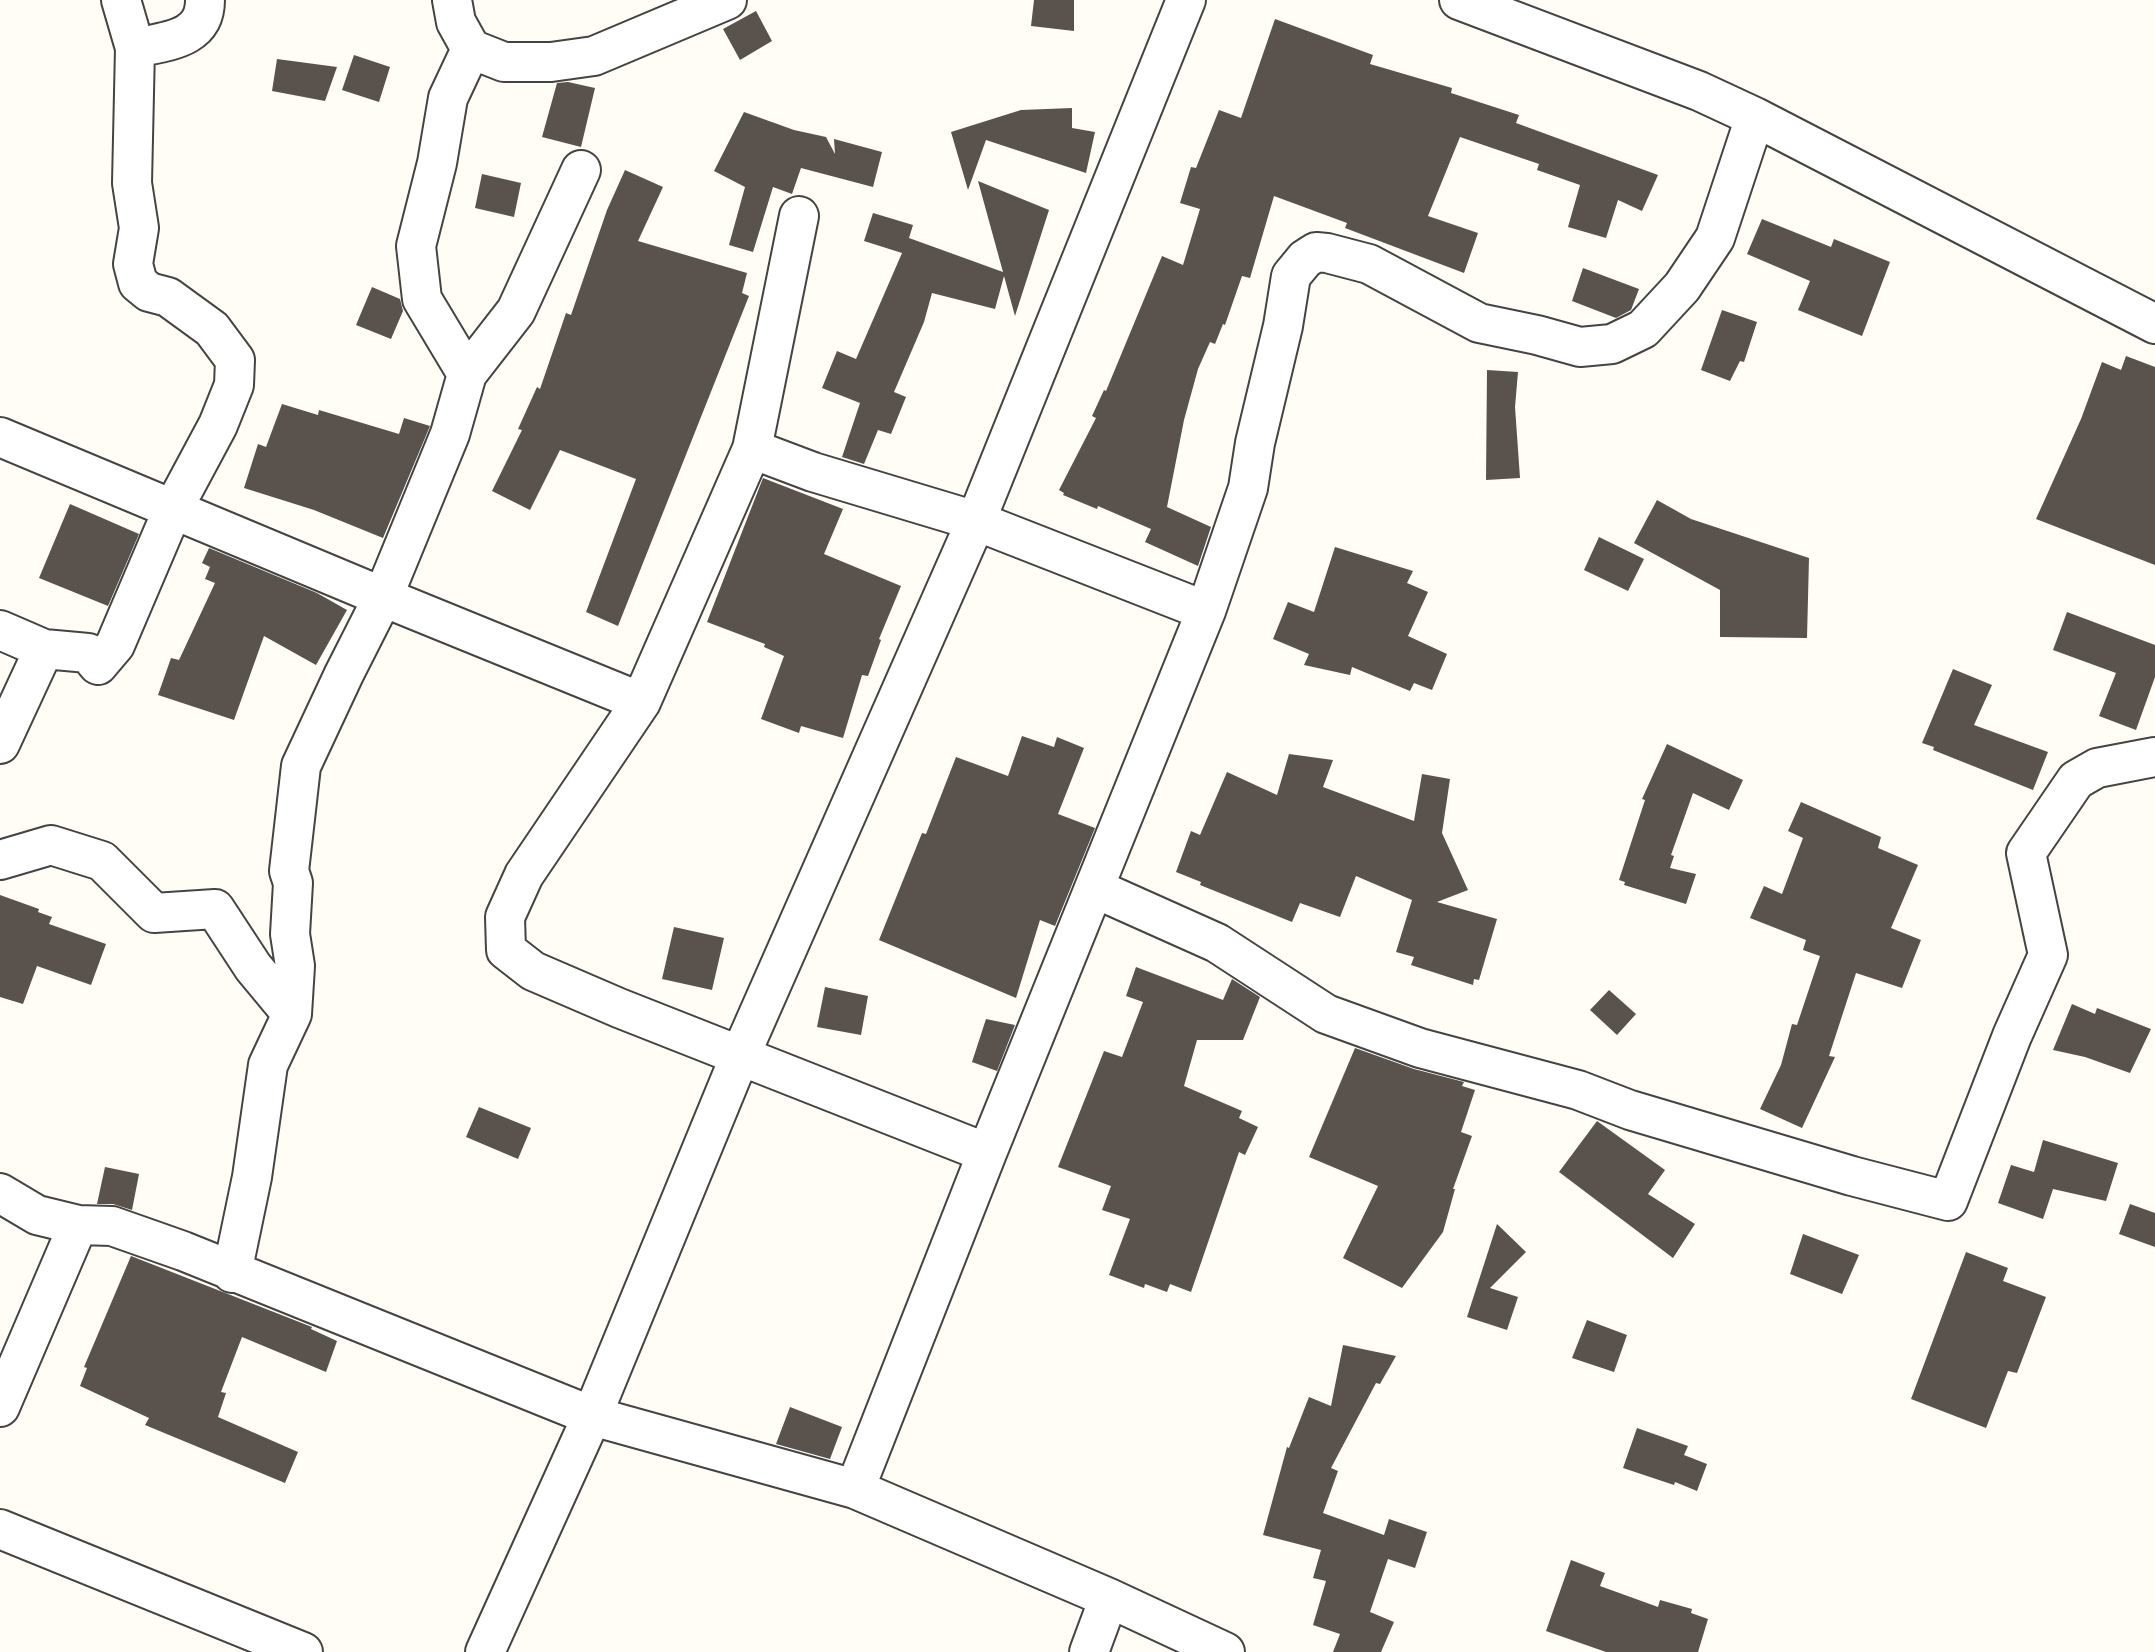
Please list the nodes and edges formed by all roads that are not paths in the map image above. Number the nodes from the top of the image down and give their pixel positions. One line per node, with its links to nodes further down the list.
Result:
1 (121, 0): 7 (street)
2 (205, 0): 7 (street)
3 (452, 0): 8 (street)
4 (727, 0): 8 (street)
5 (1186, 0): 17 (street)
6 (1474, 3): 9 (street)
7 (135, 48): 16 (street)
8 (471, 49): 13 (street)
9 (1755, 117): 12 (street); 19 (street)
10 (581, 170): 13 (street)
11 (799, 216): 15 (street)
12 (2155, 324)
13 (467, 374): 18 (street)
14 (3, 444): 16 (street)
15 (752, 449): 17 (street); 22 (street)
16 (173, 509): 18 (street); 21 (street)
17 (976, 521): 19 (street); 28 (street)
18 (383, 597): 22 (street); 27 (street)
19 (1206, 611): 26 (street)
20 (0, 630): 21 (street)
21 (44, 649): 23 (street)
22 (641, 702): 28 (street)
23 (0, 744)
24 (2155, 757): 26 (street)
25 (0, 860): 27 (street)
26 (1094, 888): 29 (street)
27 (292, 1014): 32 (street)
28 (740, 1056): 29 (street); 34 (street)
29 (986, 1153): 35 (street)
30 (0, 1193): 31 (street)
31 (78, 1225): 32 (street); 33 (street)
32 (232, 1272): 34 (street)
33 (0, 1407)
34 (592, 1416): 35 (street); 39 (street)
35 (855, 1489): 37 (street)
36 (0, 1529): 38 (street)
37 (1109, 1598): 40 (street); 41 (street)
38 (303, 1652)
39 (485, 1652)
40 (1089, 1652)
41 (1225, 1652)

